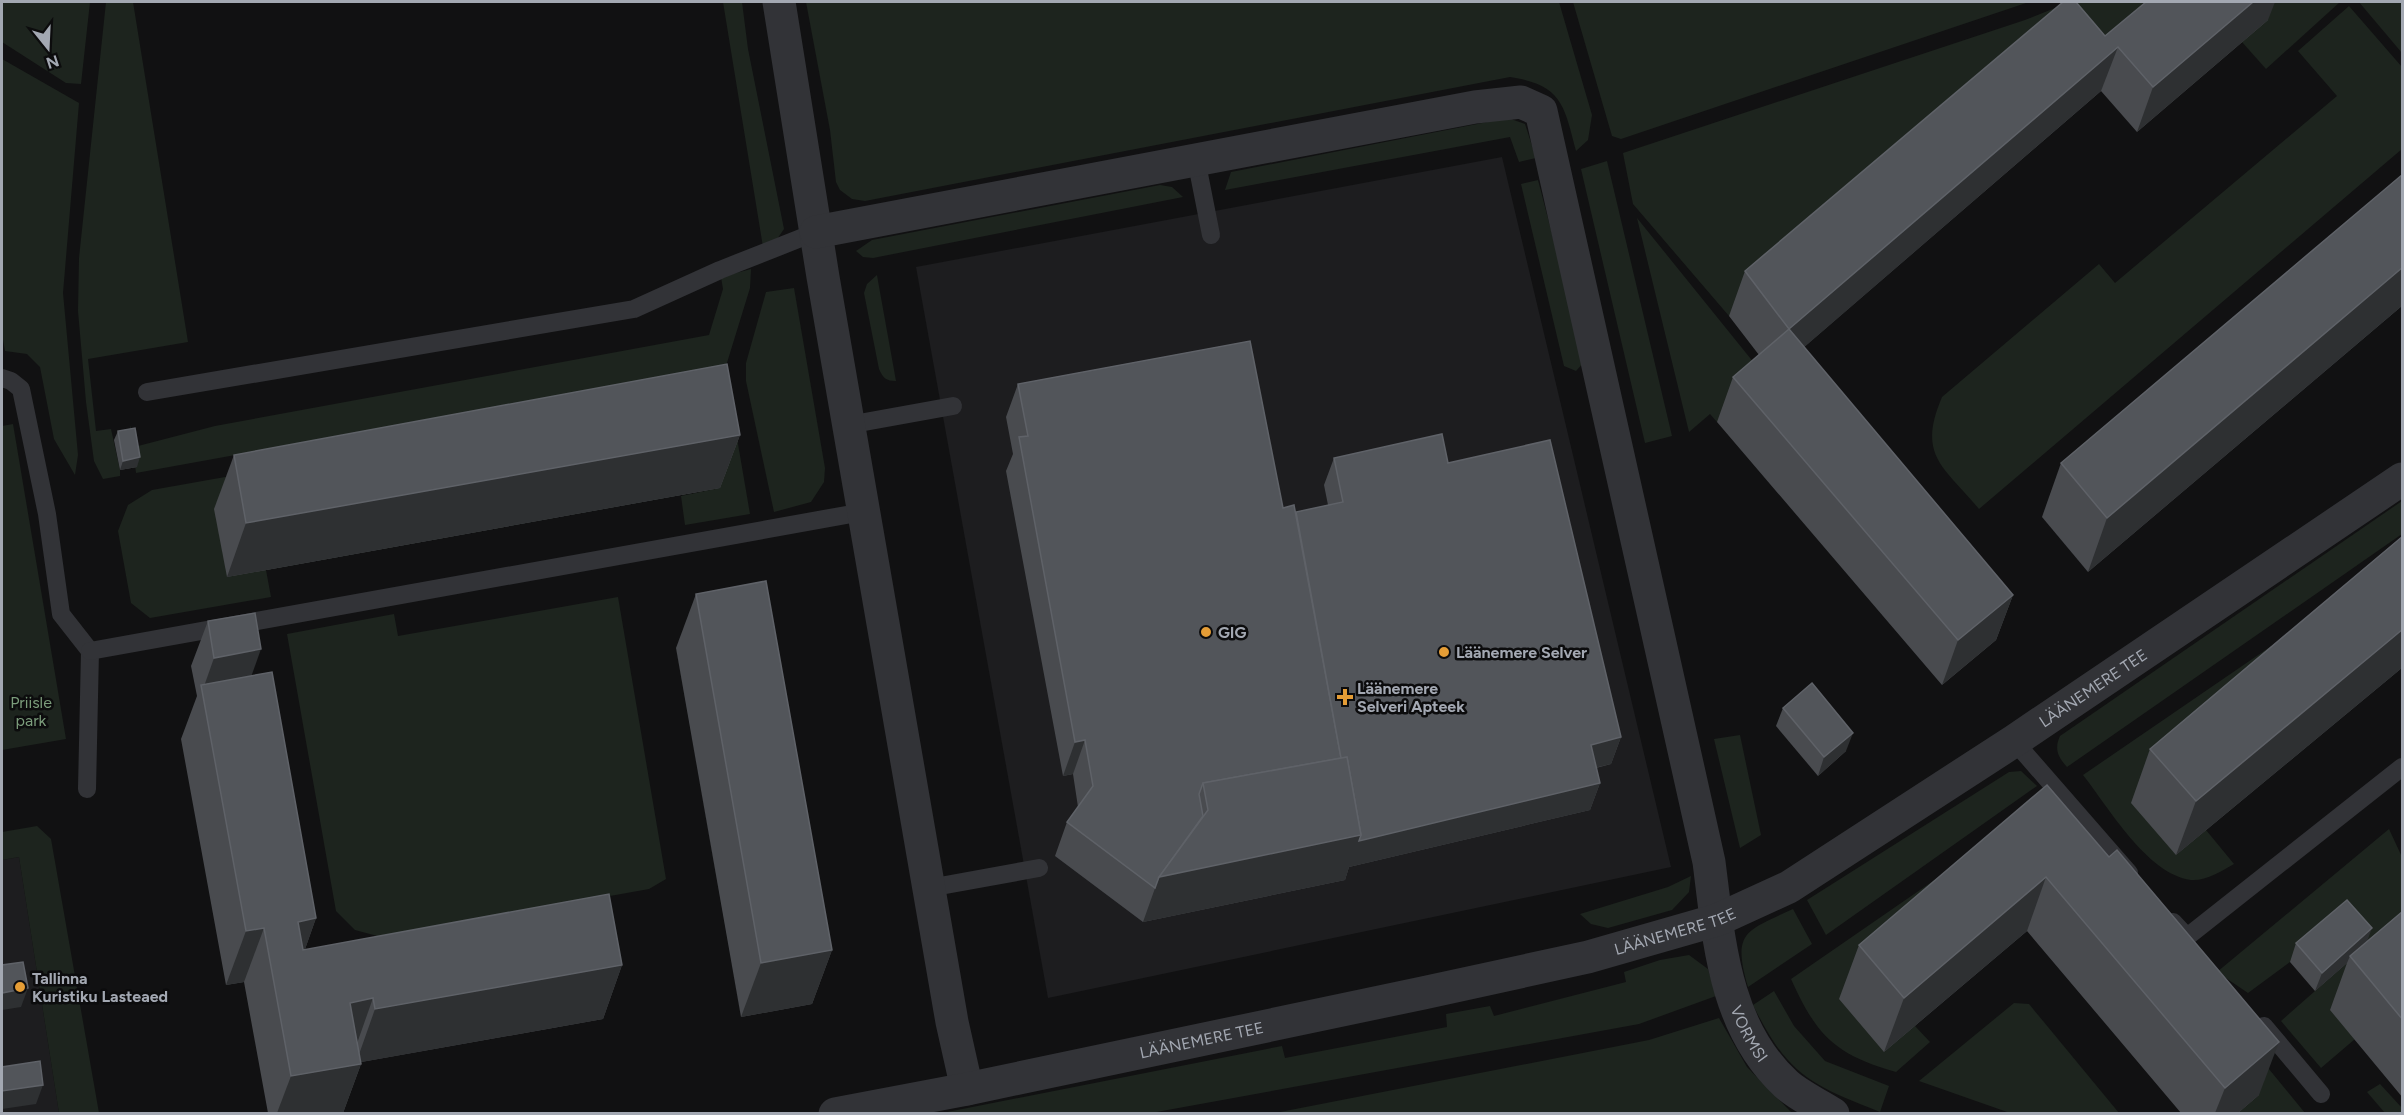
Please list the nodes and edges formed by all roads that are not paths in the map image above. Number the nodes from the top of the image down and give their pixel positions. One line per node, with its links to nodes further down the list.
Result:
1 (779, 2): 3 (street)
2 (1197, 159): 3 (street); 4 (lane); 19 (street, VORMSI)
3 (816, 232): 6 (lane); 8 (street)
4 (1211, 235)
5 (2, 378): 11 (lane)
6 (147, 392)
7 (953, 406): 8 (lane)
8 (848, 425): 10 (street)
9 (2403, 479): 12 (street, LÄÄNEMERE TEE)
10 (863, 512): 11 (lane); 17 (street)
11 (90, 651): 14 (lane)
12 (2014, 741): 16 (lane); 19 (street, LÄÄNEMERE TEE)
13 (2403, 767): 20 (lane)
14 (87, 789)
15 (1039, 868): 17 (lane)
16 (2140, 886)
17 (929, 888): 23 (street)
18 (2164, 912): 20 (lane)
19 (1717, 920): 23 (street, LÄÄNEMERE TEE); 26 (street, VORMSI)
20 (2187, 937): 21 (lane)
21 (2194, 959)
22 (2253, 1012): 24 (lane)
23 (967, 1089): 25 (street, LÄÄNEMERE TEE)
24 (2320, 1094)
25 (835, 1113)
26 (1833, 1113)

